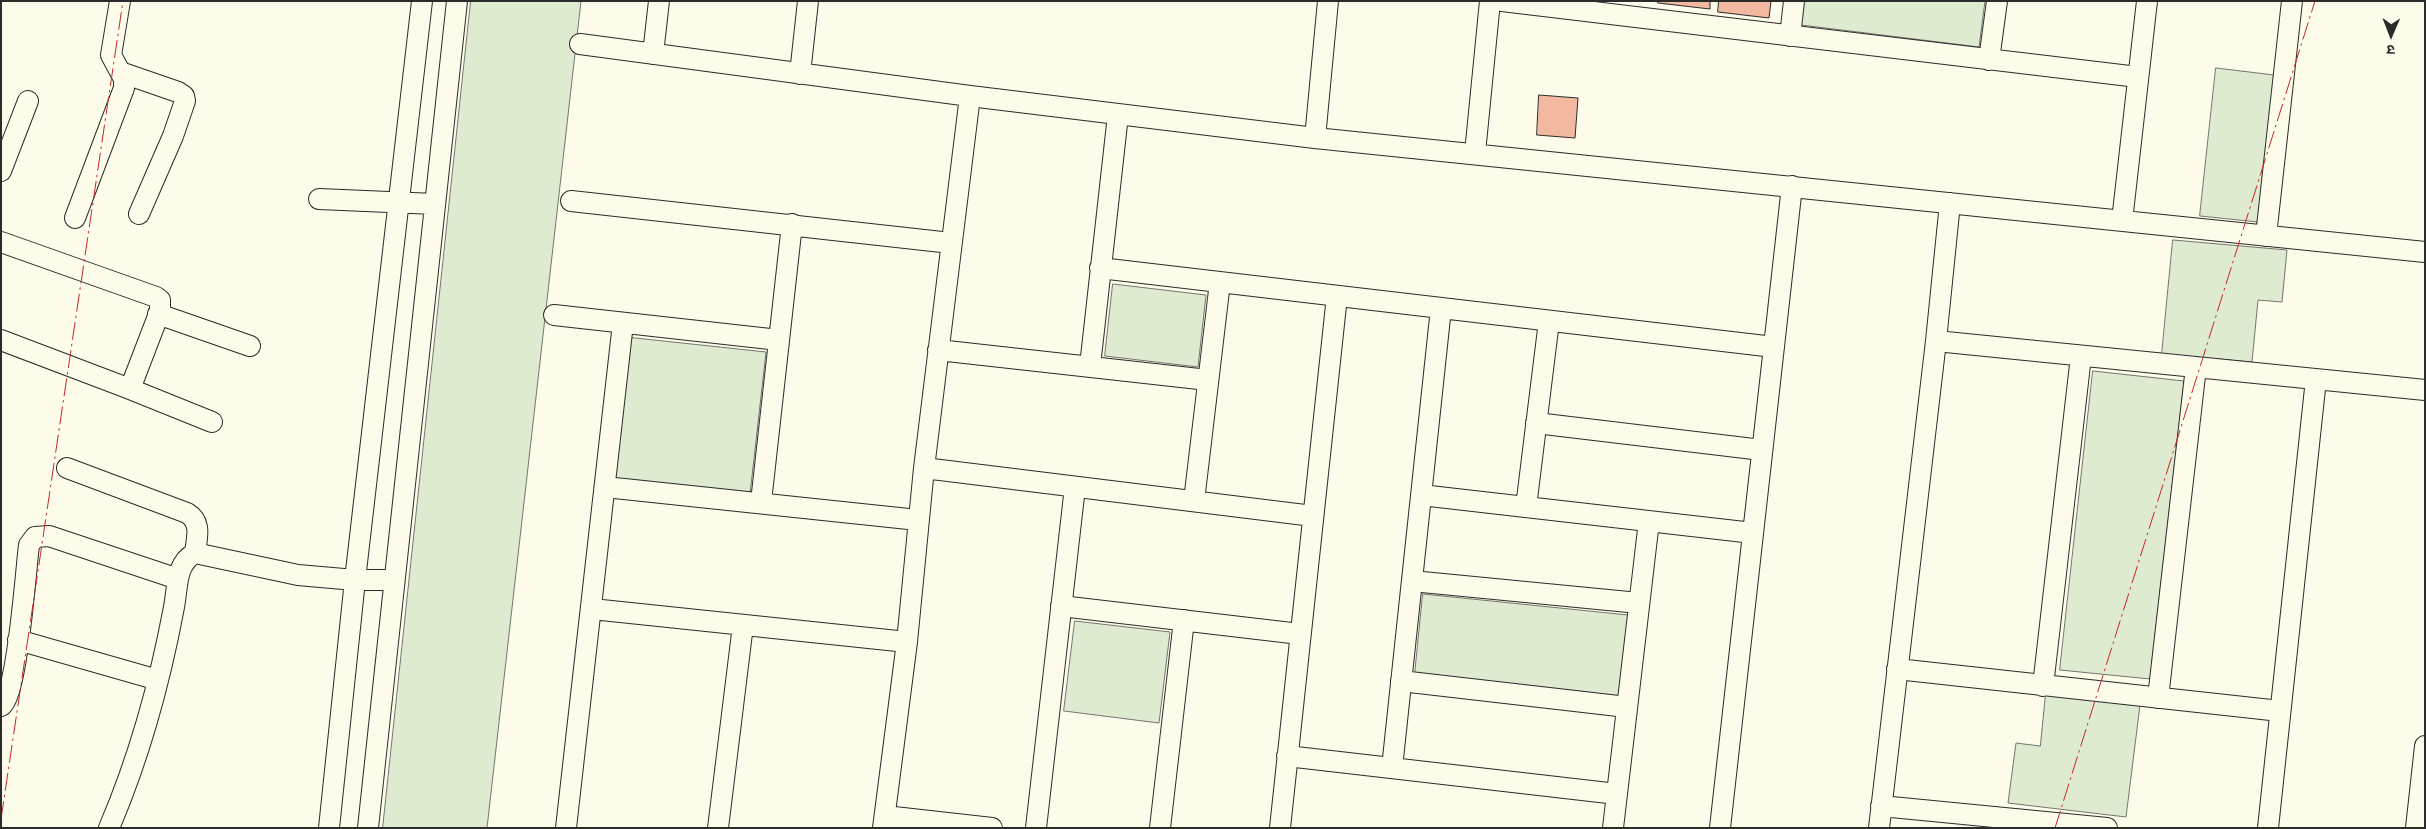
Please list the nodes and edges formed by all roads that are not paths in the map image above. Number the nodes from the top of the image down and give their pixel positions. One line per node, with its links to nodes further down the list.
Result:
1 (120, 1): 18 (street)
2 (422, 1): 29 (street)
3 (457, 1): 32 (street)
4 (659, 1): 16 (street)
5 (808, 1): 19 (street)
6 (1328, 1): 24 (street)
7 (1490, 1): 25 (street)
8 (1502, 1): 13 (street)
9 (1794, 1): 14 (street)
10 (1997, 1): 17 (street)
11 (2147, 1): 20 (street)
12 (2292, 1): 37 (street)
13 (1645, 10): 14 (street)
14 (1790, 36): 17 (street)
15 (580, 44): 16 (street)
16 (653, 54): 19 (street)
17 (1989, 60): 20 (street)
18 (120, 72): 33 (street); 34 (street)
19 (800, 74): 21 (street)
20 (2138, 78): 35 (street)
21 (970, 96): 23 (street); 39 (street)
22 (28, 101): 26 (street)
23 (1118, 115): 24 (street); 41 (street)
24 (1315, 138): 25 (street)
25 (1475, 153): 27 (street)
26 (1, 171)
27 (1792, 186): 31 (street); 53 (street)
28 (319, 199): 29 (street)
29 (399, 201): 32 (street); 79 (street)
30 (571, 201): 36 (street)
31 (1950, 203): 35 (street); 51 (street)
32 (435, 204): 80 (street)
33 (139, 214)
34 (75, 218)
35 (2122, 221): 37 (street)
36 (792, 224): 39 (street); 50 (street)
37 (2266, 236): 40 (street)
38 (1, 242): 45 (street)
39 (951, 242): 54 (street)
40 (2425, 252)
41 (1100, 268): 42 (street); 56 (street)
42 (1220, 282): 43 (street); 59 (street)
43 (1337, 296): 44 (street); 73 (street)
44 (1441, 308): 47 (street); 69 (street)
45 (158, 314): 52 (street); 60 (street)
46 (554, 315): 48 (street)
47 (1549, 320): 53 (street); 63 (street)
48 (623, 322): 50 (street); 67 (street)
49 (1, 340): 60 (street)
50 (779, 340): 71 (street)
51 (1936, 341): 55 (street); 90 (street)
52 (250, 346)
53 (1774, 347): 64 (street)
54 (938, 350): 56 (street); 66 (street)
55 (2081, 356): 57 (street); 93 (street)
56 (1090, 366): 59 (street)
57 (2196, 367): 58 (street); 94 (street)
58 (2316, 379): 61 (street); 97 (street)
59 (1208, 380): 70 (street)
60 (130, 389): 62 (street)
61 (2425, 390)
62 (212, 422)
63 (1536, 423): 64 (street); 72 (street)
64 (1762, 450): 76 (street)
65 (67, 468): 77 (street)
66 (924, 468): 68 (street); 74 (street)
67 (605, 487): 71 (street); 84 (street)
68 (1075, 487): 70 (street); 83 (street)
69 (1421, 496): 72 (street); 81 (street)
70 (1194, 501): 73 (street)
71 (761, 502): 74 (street)
72 (1526, 508): 75 (street)
73 (1313, 516): 87 (street)
74 (918, 520): 89 (street)
75 (1649, 522): 76 (street); 82 (street)
76 (1753, 534): 115 (street)
77 (195, 553): 78 (street); 79 (street)
78 (178, 579): 88 (street); 91 (street)
79 (355, 580): 80 (street); 106 (street)
80 (394, 580): 107 (street)
81 (1412, 581): 82 (street); 92 (street)
82 (1639, 603): 96 (street)
83 (1061, 606): 85 (street); 111 (street)
84 (592, 609): 86 (street); 108 (street)
85 (1184, 620): 87 (street); 112 (street)
86 (743, 625): 89 (street); 109 (street)
87 (1300, 634): 99 (street)
88 (18, 640): 91 (street); 95 (street)
89 (906, 642): 103 (street)
90 (1897, 669): 93 (street); 102 (street)
91 (158, 680): 105 (street)
92 (1401, 681): 96 (street); 100 (street)
93 (2043, 686): 94 (street)
94 (2158, 698): 97 (street)
95 (1, 706)
96 (1627, 707): 101 (street)
97 (2280, 711): 118 (street)
98 (2425, 746): 119 (street)
99 (1287, 756): 100 (street); 113 (street)
100 (1392, 768): 101 (street)
101 (1617, 794): 114 (street)
102 (1881, 806): 104 (street); 116 (street)
103 (884, 822): 110 (street)
104 (2035, 824): 117 (street)
105 (109, 828)
106 (329, 828)
107 (368, 828)
108 (566, 828)
109 (718, 828)
110 (992, 828)
111 (1036, 828)
112 (1160, 828)
113 (1280, 828)
114 (1613, 828)
115 (1720, 828)
116 (1879, 828)
117 (2107, 828)
118 (2268, 828)
119 (2416, 828)

